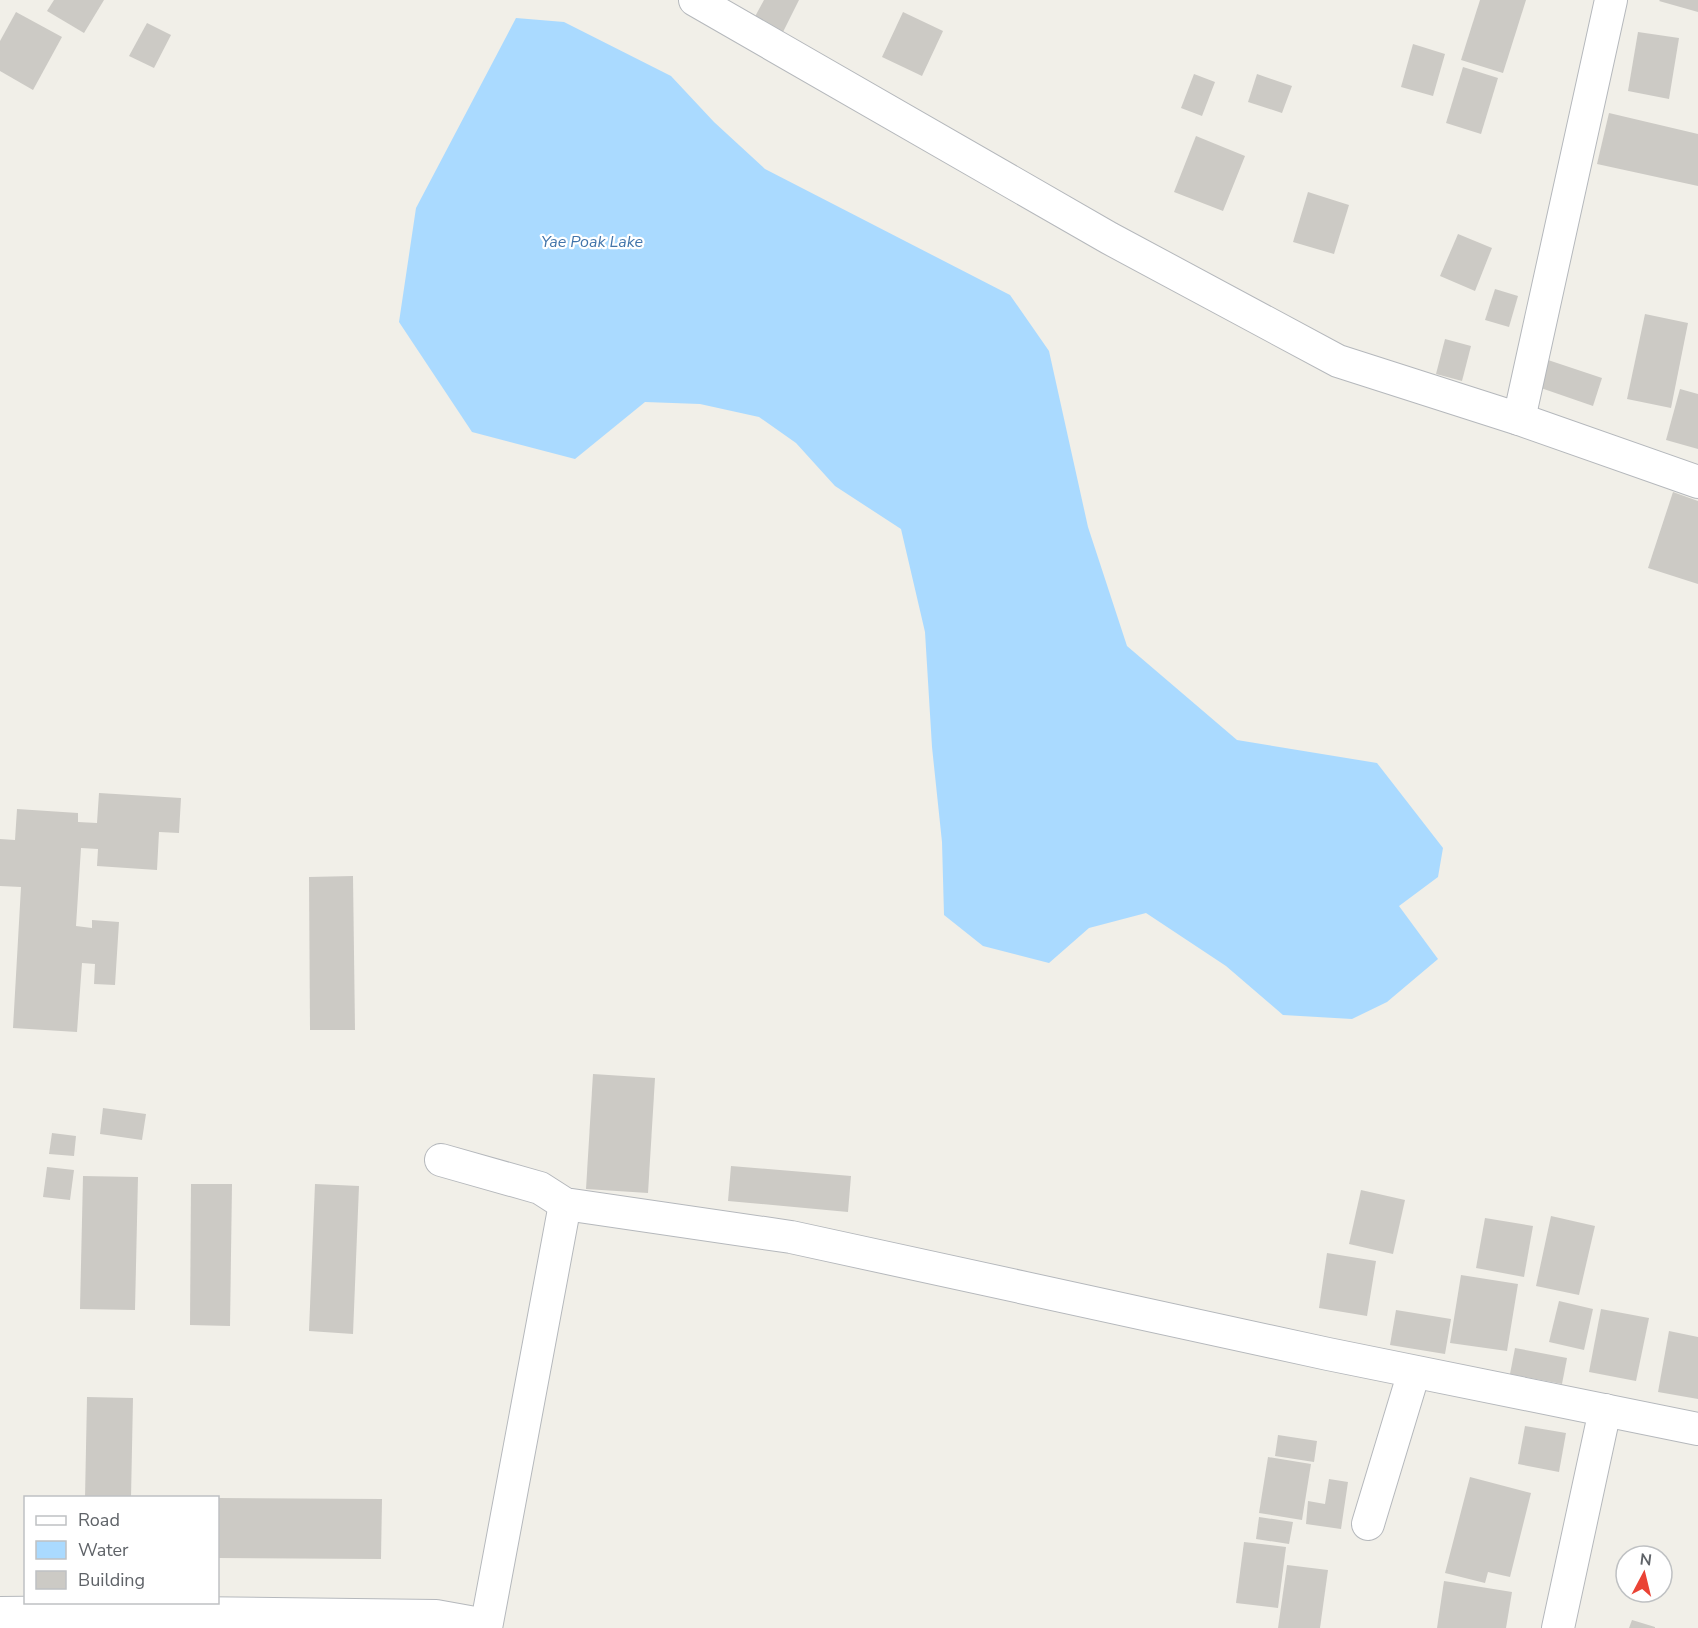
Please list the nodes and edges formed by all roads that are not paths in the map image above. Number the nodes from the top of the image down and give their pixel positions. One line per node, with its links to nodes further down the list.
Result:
1 (695, 0): 3 (street)
2 (1611, 0): 3 (street)
3 (1519, 419): 4 (street)
4 (1698, 482)
5 (441, 1160): 6 (street)
6 (565, 1204): 7 (street); 13 (street)
7 (1414, 1372): 8 (street); 10 (street)
8 (1605, 1410): 9 (street); 14 (street)
9 (1698, 1429)
10 (1368, 1524)
11 (0, 1613): 12 (street)
12 (99, 1620): 13 (street)
13 (486, 1626)
14 (1558, 1628)

